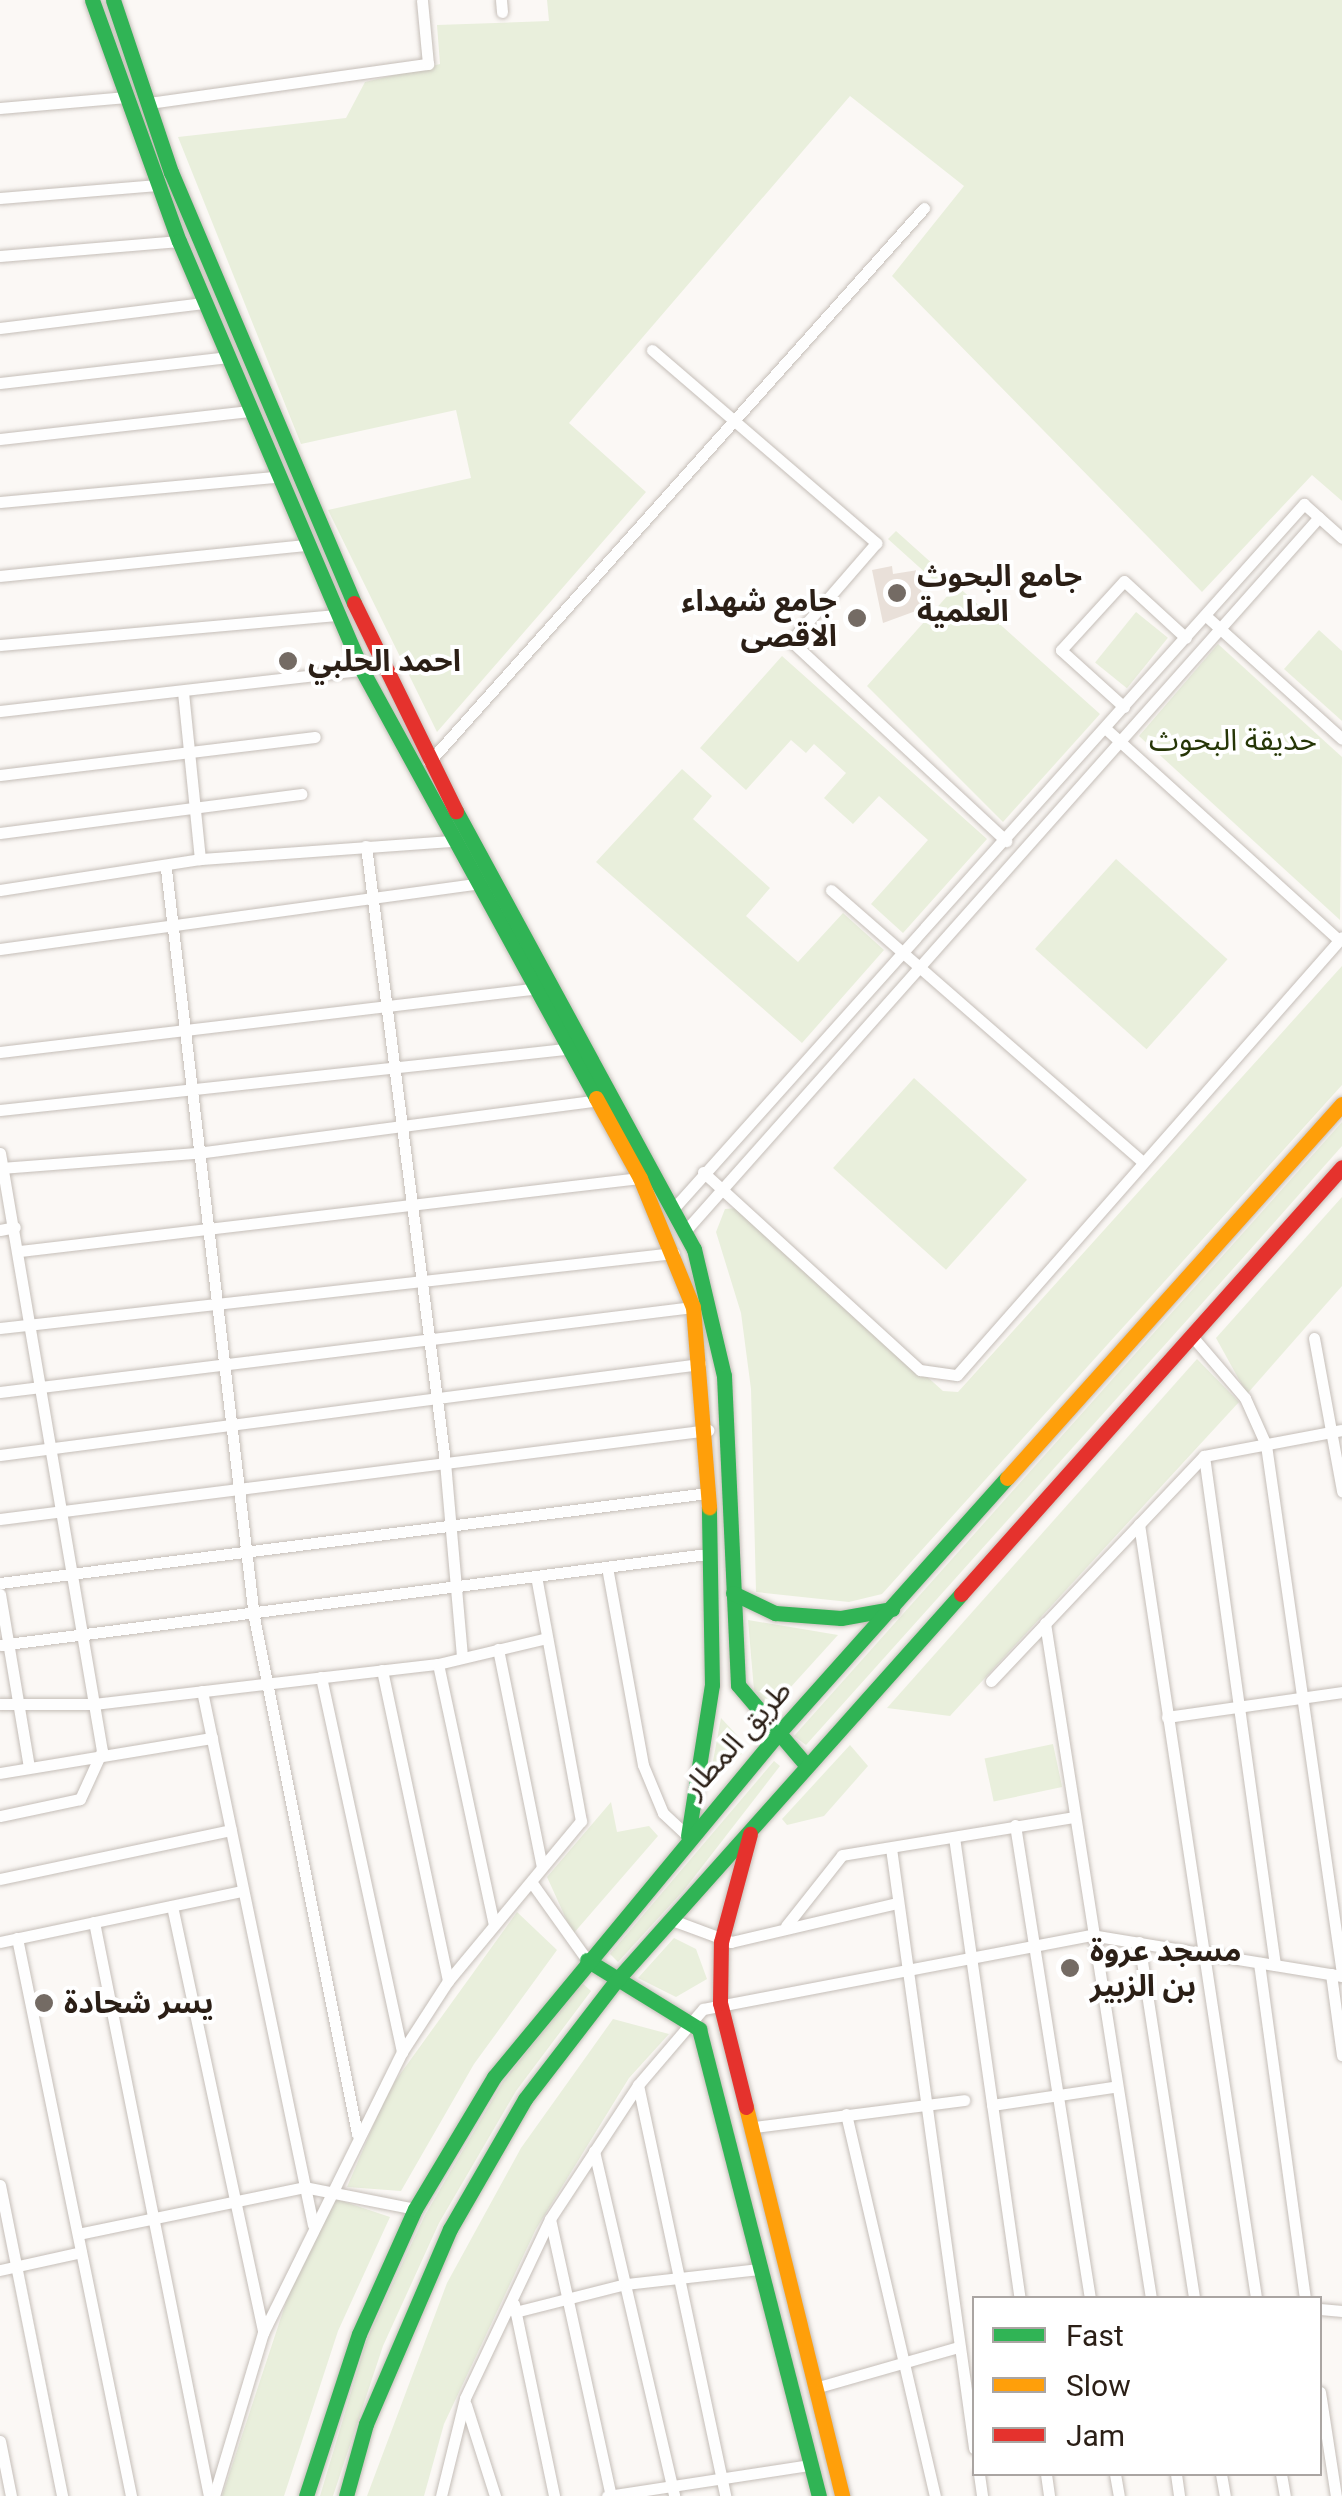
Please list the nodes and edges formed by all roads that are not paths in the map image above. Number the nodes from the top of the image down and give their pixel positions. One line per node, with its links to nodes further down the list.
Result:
1 (92, 0): 4 (main road)
2 (113, 0): 5 (main road)
3 (422, 0): 5 (street)
4 (127, 97): 6 (street); 7 (main road)
5 (149, 104): 40 (main road)
6 (0, 108)
7 (157, 185): 8 (street); 10 (main road)
8 (0, 198)
9 (924, 208): 18 (street)
10 (179, 242): 11 (street); 12 (main road)
11 (0, 256)
12 (206, 303): 13 (street); 15 (main road)
13 (0, 328)
14 (652, 350): 18 (street)
15 (227, 357): 16 (street); 17 (main road)
16 (0, 383)
17 (250, 411): 19 (street); 20 (main road)
18 (733, 420): 40 (street); 46 (street)
19 (0, 439)
20 (276, 477): 21 (street); 24 (main road)
21 (0, 502)
22 (1319, 517): 23 (street); 27 (street); 28 (street)
23 (1342, 538)
24 (306, 546): 25 (street); 26 (main road)
25 (0, 576)
26 (337, 615): 30 (street); 31 (main road)
27 (1206, 616): 28 (street); 29 (street)
28 (1220, 628): 37 (street); 38 (street)
29 (1186, 638): 33 (street); 33 (street)
30 (0, 644)
31 (362, 670): 32 (street); 45 (main road)
32 (183, 692): 34 (street); 39 (street)
33 (1124, 707): 35 (street)
34 (0, 711)
35 (1104, 728): 38 (street); 46 (street)
36 (315, 736): 39 (street)
37 (1342, 739)
38 (1119, 742): 55 (street); 58 (street)
39 (188, 752): 41 (street); 43 (street)
40 (429, 762): 78 (main road)
41 (0, 775)
42 (302, 794): 43 (street)
43 (194, 806): 44 (street); 48 (street)
44 (0, 832)
45 (452, 841): 47 (street); 50 (main road)
46 (1006, 841): 57 (street)
47 (366, 846): 48 (street); 53 (street)
48 (200, 860): 49 (street)
49 (166, 869): 51 (street); 54 (street)
50 (474, 884): 53 (street); 59 (main road)
51 (0, 890)
52 (831, 890): 57 (street)
53 (372, 896): 54 (street); 60 (street)
54 (172, 922): 56 (street); 61 (street)
55 (1340, 938): 72 (street)
56 (0, 949)
57 (902, 954): 58 (street); 75 (street)
58 (918, 968): 72 (street); 77 (street)
59 (531, 989): 60 (street); 62 (main road)
60 (388, 1010): 61 (street); 64 (street)
61 (183, 1034): 63 (street); 65 (street)
62 (565, 1049): 64 (street); 66 (main road)
63 (0, 1052)
64 (390, 1067): 65 (street); 69 (street)
65 (191, 1088): 68 (street); 71 (street)
66 (594, 1102): 69 (street); 76 (main road)
67 (1342, 1104): 123 (main road, طريق المطار)
68 (0, 1110)
69 (400, 1129): 71 (street); 79 (street)
70 (0, 1152): 74 (street)
71 (196, 1153): 74 (street); 83 (street)
72 (1142, 1161): 77 (street)
73 (1342, 1167): 91 (main road)
74 (2, 1171): 80 (street)
75 (703, 1172): 77 (street); 78 (street)
76 (640, 1178): 79 (street); 85 (main road)
77 (721, 1189): 82 (street)
78 (674, 1208): 82 (main road)
79 (413, 1209): 83 (street); 86 (street)
80 (15, 1227): 81 (street); 84 (street)
81 (0, 1230)
82 (686, 1230): 121 (main road)
83 (205, 1232): 84 (street); 87 (street)
84 (20, 1251): 89 (street)
85 (674, 1254): 86 (street); 88 (main road)
86 (418, 1284): 87 (street); 92 (street)
87 (215, 1304): 89 (street); 94 (street)
88 (692, 1307): 92 (street); 95 (main road)
89 (30, 1323): 90 (street); 96 (street)
90 (0, 1328)
91 (1191, 1335): 102 (street); 149 (main road)
92 (427, 1337): 94 (street); 98 (street)
93 (1314, 1338): 101 (street)
94 (223, 1364): 96 (street); 99 (street)
95 (700, 1364): 98 (street); 100 (main road)
96 (38, 1387): 97 (street); 103 (street)
97 (0, 1392)
98 (435, 1401): 99 (street); 106 (street)
99 (230, 1427): 103 (street); 108 (street)
100 (708, 1430): 106 (street); 109 (main road)
101 (1338, 1431): 102 (street); 107 (street)
102 (1266, 1444): 105 (street); 140 (street)
103 (50, 1451): 104 (street); 110 (street)
104 (0, 1455)
105 (1204, 1456): 112 (street); 144 (street)
106 (445, 1462): 108 (street); 113 (street)
107 (1342, 1491)
108 (238, 1492): 110 (street); 114 (street)
109 (707, 1493): 113 (street); 115 (main road)
110 (64, 1514): 111 (street); 117 (street)
111 (0, 1519)
112 (1139, 1524): 125 (street); 145 (street)
113 (451, 1526): 114 (street); 120 (street)
114 (244, 1554): 117 (street); 124 (street)
115 (706, 1554): 116 (street); 136 (main road)
116 (606, 1568): 118 (street); 157 (street)
117 (72, 1572): 119 (street); 126 (street)
118 (536, 1577): 120 (street); 127 (street)
119 (0, 1583)
120 (457, 1587): 124 (street); 130 (street)
121 (733, 1593): 123 (main road); 137 (main road)
122 (0, 1594): 128 (street)
123 (892, 1609): 146 (main road, طريق المطار)
124 (254, 1617): 126 (street); 135 (street)
125 (1045, 1623): 134 (street); 153 (street)
126 (82, 1634): 128 (street); 143 (street)
127 (547, 1638): 129 (street); 160 (street)
128 (6, 1644): 141 (street)
129 (498, 1650): 130 (street); 160 (street)
130 (462, 1657): 131 (street)
131 (438, 1664): 132 (street); 168 (street)
132 (382, 1670): 133 (street); 183 (street)
133 (321, 1677): 135 (street); 187 (street)
134 (990, 1681)
135 (264, 1684): 138 (street); 197 (street)
136 (712, 1685): 137 (main road); 157 (main road)
137 (738, 1685): 146 (main road)
138 (202, 1691): 143 (street); 147 (street)
139 (1342, 1692): 140 (street)
140 (1304, 1698): 144 (street); 182 (street)
141 (19, 1701): 142 (street); 143 (street); 150 (street)
142 (0, 1704)
143 (94, 1704): 148 (street)
144 (1238, 1706): 145 (street); 181 (street)
145 (1167, 1717): 177 (street)
146 (776, 1736): 149 (main road); 157 (main road, طريق المطار)
147 (212, 1738): 148 (street); 155 (street)
148 (102, 1751): 150 (street); 152 (street)
149 (807, 1766): 156 (main road)
150 (28, 1767): 151 (street)
151 (0, 1774)
152 (0, 1816)
153 (1074, 1817): 154 (street); 170 (street)
154 (1015, 1826): 158 (street); 175 (street)
155 (231, 1830): 161 (street); 163 (street)
156 (751, 1830): 166 (main road); 173 (main road)
157 (688, 1836): 178 (main road, طريق المطار)
158 (954, 1837): 159 (street); 176 (street)
159 (890, 1848): 164 (street); 169 (street)
160 (542, 1867): 162 (street)
161 (0, 1879)
162 (532, 1884): 168 (street); 178 (street)
163 (243, 1891): 165 (street); 200 (street)
164 (897, 1903): 169 (street); 180 (street)
165 (172, 1906): 167 (street); 202 (street)
166 (672, 1920): 173 (street); 184 (main road)
167 (94, 1922): 171 (street); 204 (street)
168 (494, 1925): 183 (street)
169 (786, 1926): 173 (street)
170 (1091, 1935): 174 (street); 175 (street); 190 (street)
171 (17, 1938): 172 (street); 207 (street)
172 (0, 1942)
173 (721, 1942): 185 (main road)
174 (1139, 1942): 177 (street); 218 (street)
175 (1032, 1945): 176 (street); 191 (street)
176 (972, 1952): 180 (street); 194 (street)
177 (1200, 1952): 179 (street); 219 (street)
178 (587, 1960): 184 (main road); 203 (main road, طريق المطار)
179 (1259, 1962): 181 (street); 220 (street)
180 (904, 1965): 185 (street); 193 (street)
181 (1275, 1965): 182 (street)
182 (1338, 1975): 188 (street)
183 (448, 1981): 187 (street)
184 (615, 1982): 186 (main road); 239 (main road)
185 (720, 2004): 186 (street); 196 (main road)
186 (689, 2018): 189 (street); 210 (main road)
187 (402, 2052): 197 (street)
188 (1342, 2055)
189 (638, 2085): 198 (street); 212 (street)
190 (1114, 2087): 191 (street); 217 (street)
191 (1055, 2096): 194 (street); 216 (street)
192 (964, 2100): 193 (street)
193 (926, 2104): 195 (street); 224 (street)
194 (992, 2106): 215 (street)
195 (846, 2114): 196 (street); 225 (street)
196 (754, 2127): 226 (main road)
197 (358, 2134): 201 (street)
198 (594, 2151): 205 (street); 213 (street)
199 (0, 2185): 209 (street)
200 (304, 2188): 201 (street); 202 (street); 206 (street)
201 (334, 2191): 203 (street); 206 (street)
202 (238, 2202): 204 (street); 223 (street)
203 (415, 2209): 238 (main road, طريق المطار)
204 (157, 2218): 207 (street); 237 (street)
205 (550, 2219): 214 (street); 221 (street)
206 (313, 2224): 223 (street)
207 (78, 2234): 208 (street)
208 (81, 2252): 209 (street); 236 (street)
209 (16, 2266): 211 (street); 235 (street)
210 (760, 2269): 212 (street); 231 (main road)
211 (0, 2270)
212 (677, 2278): 213 (street); 232 (street)
213 (626, 2284): 221 (street); 233 (street)
214 (513, 2296): 222 (street); 227 (street)
215 (1020, 2296)
216 (1090, 2296)
217 (1151, 2296)
218 (1194, 2296)
219 (1256, 2296)
220 (1304, 2296)
221 (570, 2300): 222 (street); 243 (street)
222 (515, 2312): 242 (street)
223 (263, 2333): 237 (street)
224 (958, 2347): 225 (street); 229 (street)
225 (904, 2362): 226 (street); 247 (street)
226 (815, 2388): 246 (main road)
227 (465, 2398): 240 (street); 241 (street)
228 (1322, 2405): 248 (street)
229 (972, 2435)
230 (0, 2441): 234 (street)
231 (810, 2465): 232 (street); 245 (main road)
232 (721, 2479): 233 (street); 244 (street)
233 (673, 2492): 243 (street)
234 (11, 2496)
235 (62, 2496)
236 (131, 2496)
237 (212, 2496)
238 (306, 2496)
239 (346, 2496)
240 (440, 2496)
241 (495, 2496)
242 (554, 2496)
243 (609, 2496)
244 (725, 2496)
245 (819, 2496)
246 (842, 2496)
247 (935, 2496)
248 (1336, 2496)

